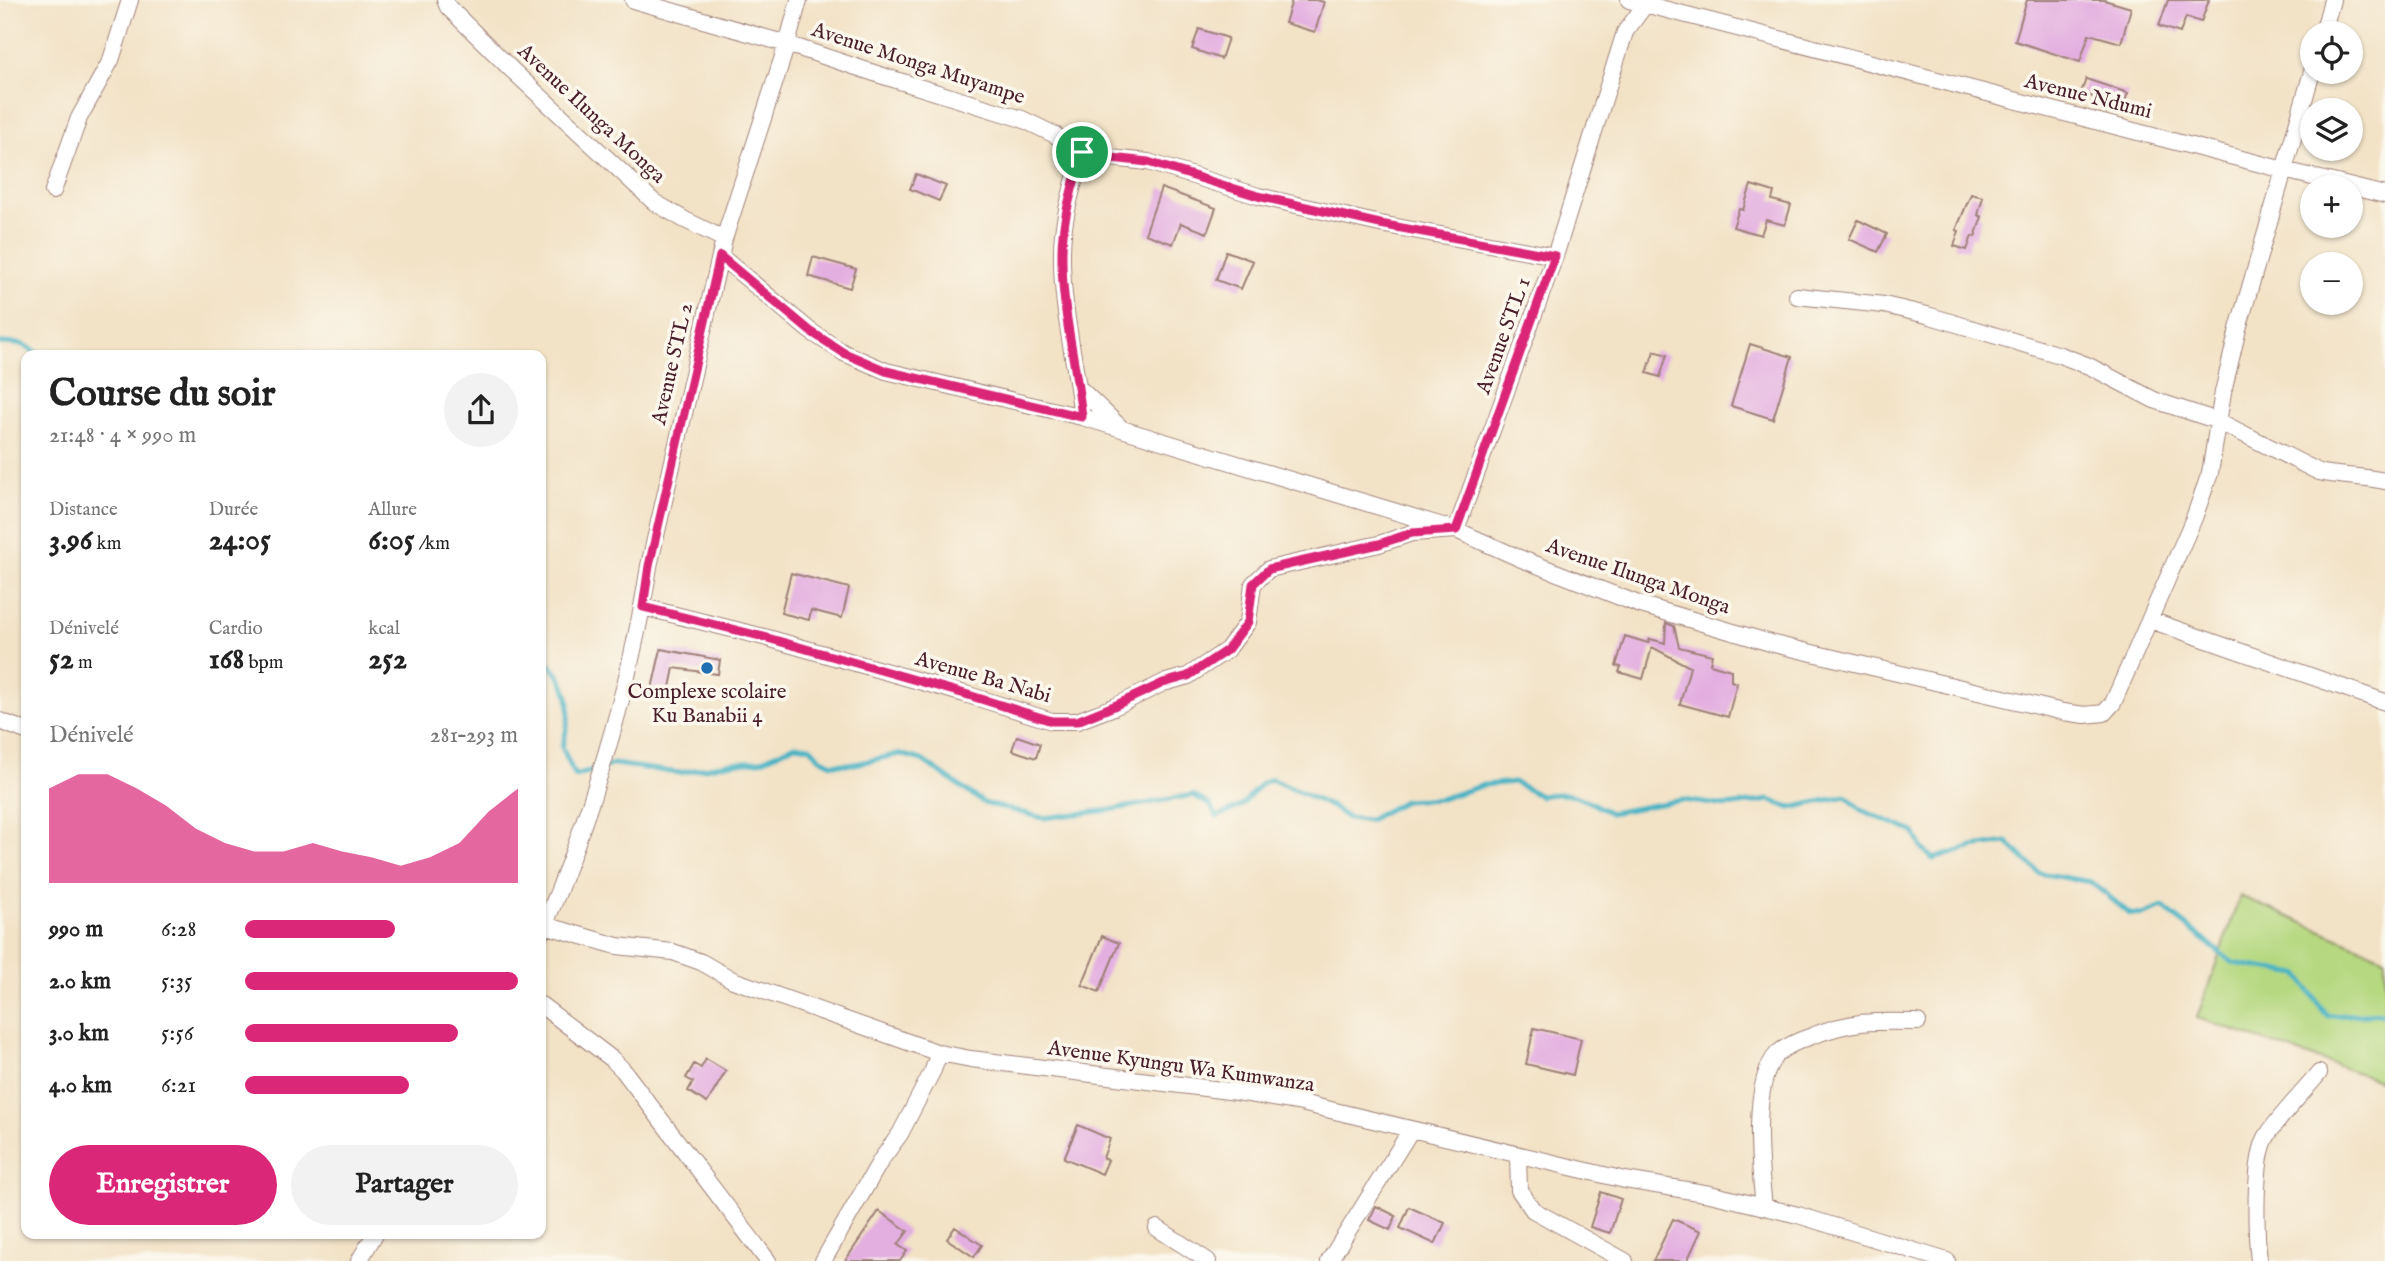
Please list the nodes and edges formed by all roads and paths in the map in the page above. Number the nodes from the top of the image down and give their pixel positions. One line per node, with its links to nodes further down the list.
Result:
1 (130, 0): 12 (street)
2 (444, 0): 14 (street, Avenue Ilunga Monga)
3 (633, 0): 8 (street, Avenue Monga Muyampe)
4 (799, 0): 8 (street, Avenue STL 2)
5 (2332, 0): 7 (street)
6 (1640, 2): 11 (street, Avenue Ndumi); 16 (street, Avenue STL 1)
7 (2326, 21)
8 (787, 44): 10 (street, Avenue Monga Muyampe); 14 (street, Avenue STL 2)
9 (2309, 84): 11 (street)
10 (1082, 152): 16 (street, Avenue Monga Muyampe); 18 (street)
11 (2284, 170): 13 (street, Avenue Ndumi); 20 (street)
12 (52, 191)
13 (2385, 195)
14 (724, 239): 15 (street, Avenue STL 2)
15 (720, 256): 19 (street, Avenue Ilunga Monga); 24 (street, Avenue STL 2)
16 (1555, 256): 23 (street, Avenue STL 1)
17 (1797, 296): 20 (street)
18 (1079, 388): 19 (street); 21 (street)
19 (1082, 417): 21 (street, Avenue Ilunga Monga)
20 (2218, 421): 22 (street); 25 (street, Avenue Ilunga Monga)
21 (1123, 430): 23 (street, Avenue Ilunga Monga)
22 (2385, 481)
23 (1456, 530): 24 (street, Avenue Ba Nabi); 25 (street, Avenue Ilunga Monga)
24 (643, 607): 29 (street, Avenue STL 2)
25 (2150, 621): 26 (street)
26 (2385, 702)
27 (0, 721): 28 (street)
28 (21, 729)
29 (546, 918)
30 (546, 929): 33 (street, Avenue Kyungu Wa Kumwanza)
31 (546, 1009): 41 (street)
32 (1918, 1022): 37 (street)
33 (939, 1053): 35 (street, Avenue Kyungu Wa Kumwanza); 42 (street)
34 (2319, 1073): 47 (street)
35 (1411, 1130): 36 (street, Avenue Kyungu Wa Kumwanza); 44 (street)
36 (1518, 1155): 37 (street, Avenue Kyungu Wa Kumwanza); 45 (street)
37 (1764, 1207): 46 (street, Avenue Kyungu Wa Kumwanza)
38 (1157, 1228): 43 (street)
39 (372, 1239): 40 (street)
40 (359, 1261)
41 (768, 1261)
42 (823, 1261)
43 (1208, 1261)
44 (1329, 1261)
45 (1625, 1261)
46 (1947, 1261)
47 (2259, 1261)

